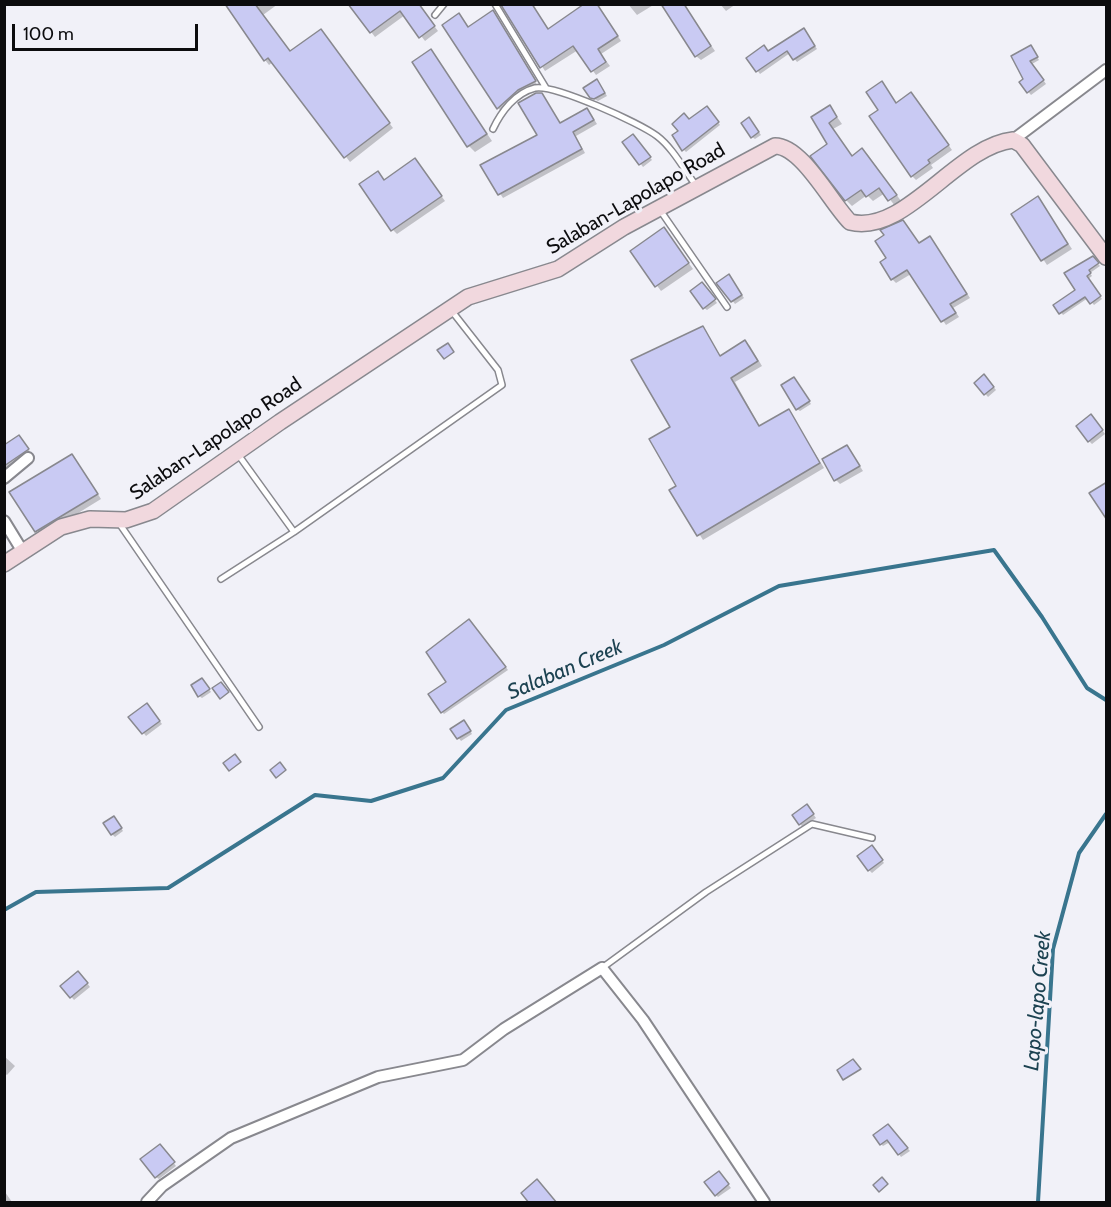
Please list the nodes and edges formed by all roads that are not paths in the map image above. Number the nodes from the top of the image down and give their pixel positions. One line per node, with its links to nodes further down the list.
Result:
1 (444, 4): 3 (lane)
2 (495, 4): 5 (lane)
3 (435, 15)
4 (1107, 70): 7 (street)
5 (546, 88): 6 (lane); 8 (lane)
6 (494, 129)
7 (1013, 140): 8 (street, Salaban-Lapolapo Road); 10 (street)
8 (698, 188): 9 (street, Salaban-Lapolapo Road)
9 (659, 209): 11 (lane); 12 (street, Salaban-Lapolapo Road)
10 (1107, 257)
11 (727, 307)
12 (451, 310): 13 (street, Salaban-Lapolapo Road); 18 (lane)
13 (237, 452): 16 (street, Salaban-Lapolapo Road); 18 (lane)
14 (28, 458): 15 (street)
15 (4, 478)
16 (117, 520): 19 (street, Salaban-Lapolapo Road); 22 (lane)
17 (4, 521): 19 (street)
18 (294, 532): 21 (lane)
19 (23, 552): 20 (street, Salaban-Lapolapo Road)
20 (4, 564)
21 (221, 579)
22 (259, 727)
23 (872, 838): 24 (lane)
24 (602, 968): 25 (street); 26 (street)
25 (147, 1203)
26 (764, 1203)

